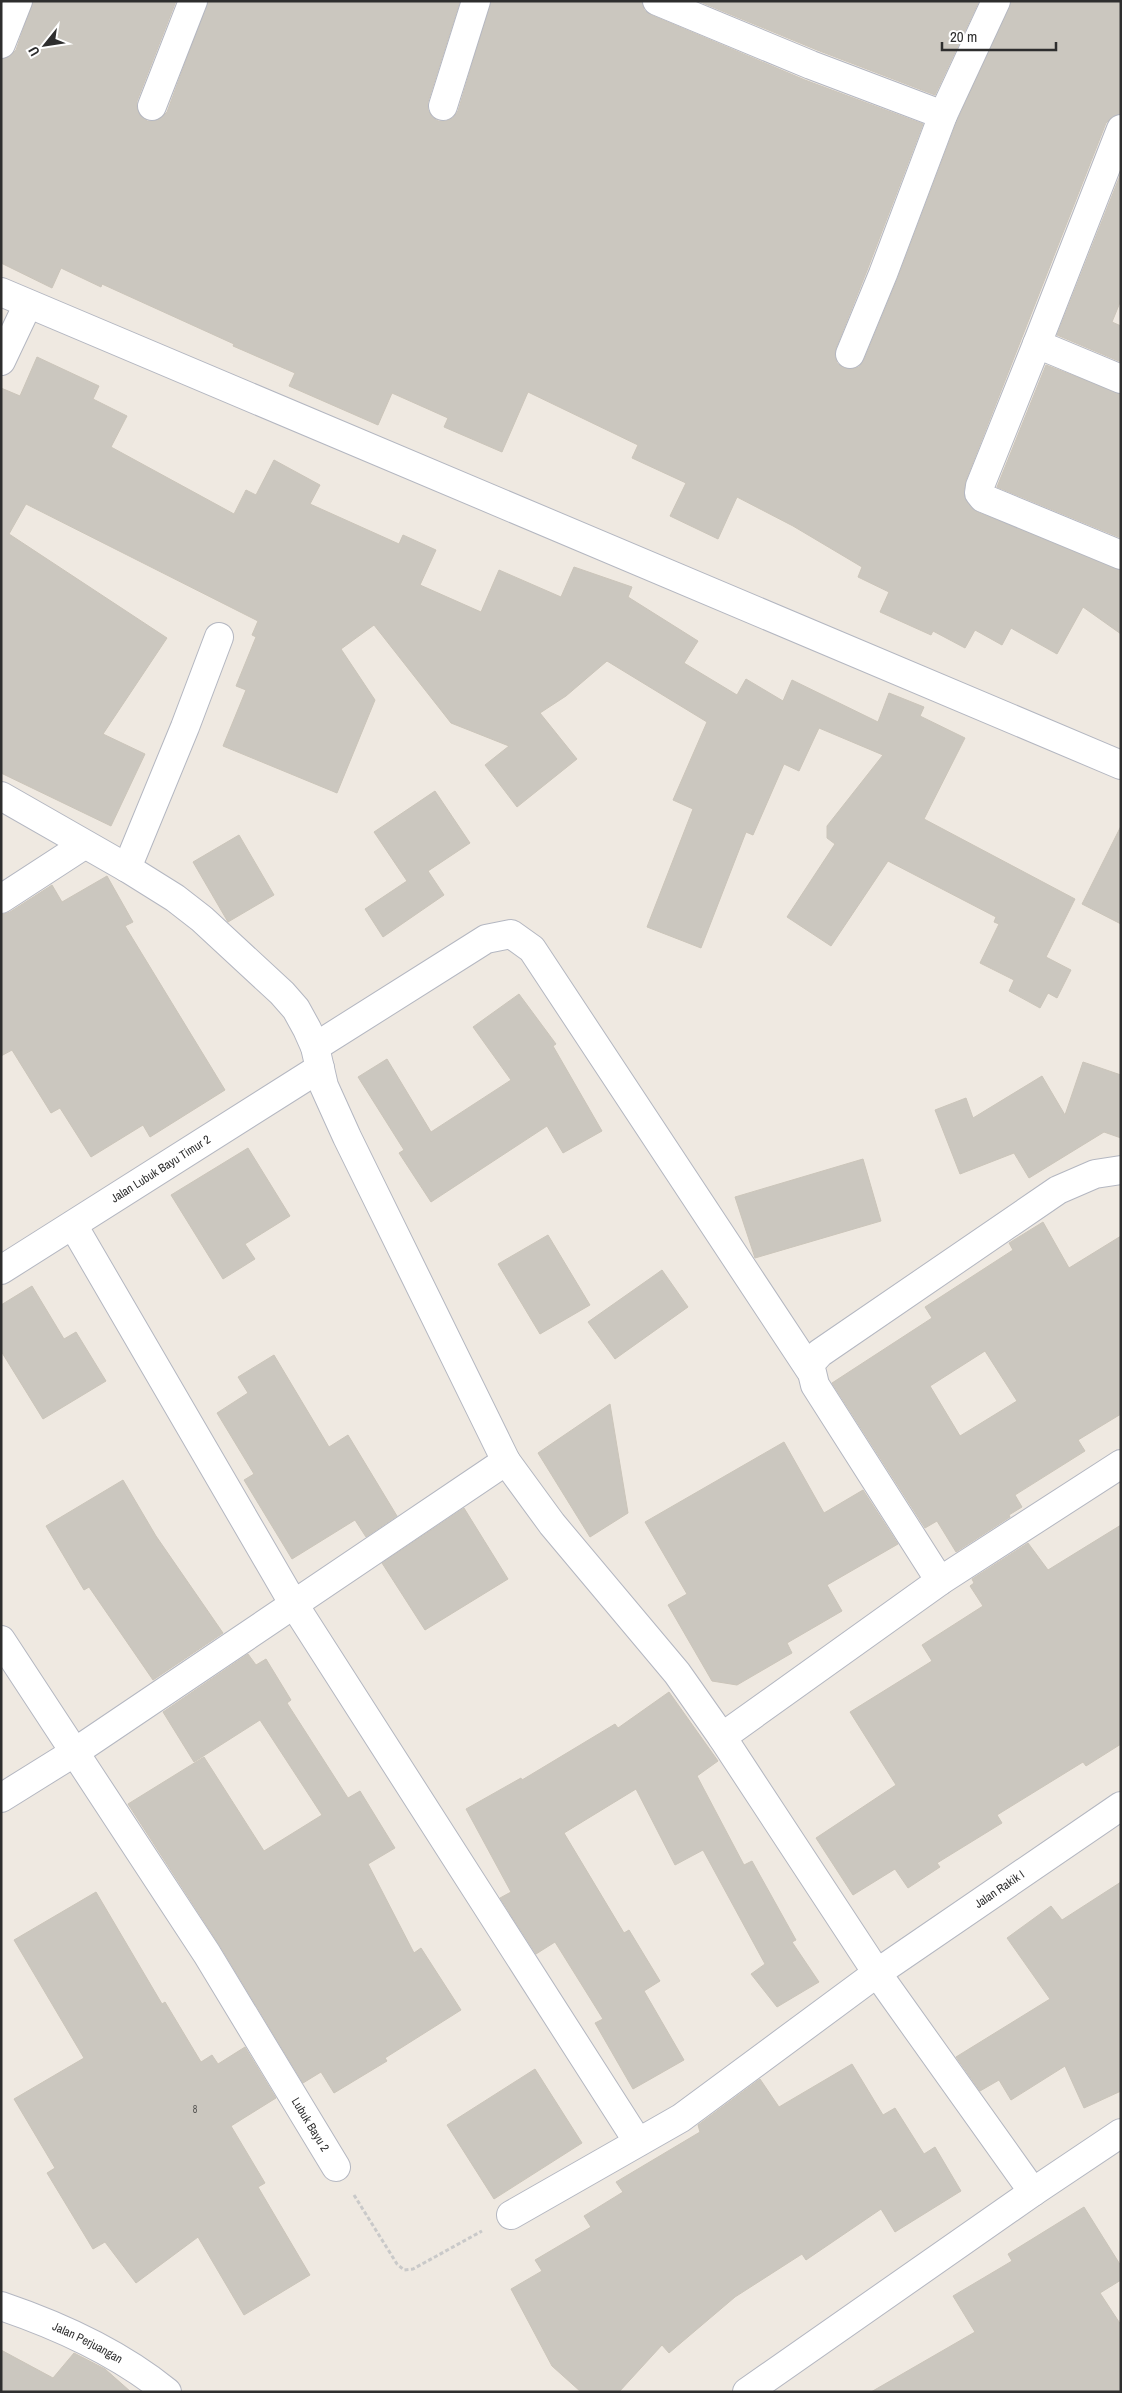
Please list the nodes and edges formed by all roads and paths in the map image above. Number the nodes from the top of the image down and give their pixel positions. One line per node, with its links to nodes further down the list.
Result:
1 (18, 1): 6 (street)
2 (193, 1): 7 (street)
3 (476, 1): 8 (street)
4 (657, 1): 9 (street)
5 (996, 1): 9 (street)
6 (1, 44)
7 (152, 106)
8 (443, 106)
9 (943, 115): 14 (street)
10 (1121, 129): 13 (street)
11 (1, 292): 12 (street)
12 (28, 304): 15 (street); 19 (street)
13 (1037, 344): 16 (street); 17 (street)
14 (850, 354)
15 (1, 361)
16 (1121, 379)
17 (1121, 555)
18 (219, 637): 22 (street)
19 (1121, 765)
20 (1, 796): 21 (street)
21 (84, 845): 22 (street); 23 (street)
22 (127, 868): 24 (street)
23 (1, 899)
24 (317, 1058): 26 (street, Jalan Lubuk Bayu Timur 2); 28 (street, Jalan Lubuk Bayu Timur 2); 29 (street)
25 (1121, 1170): 28 (street)
26 (74, 1225): 27 (street, Jalan Lubuk Bayu Timur 2); 32 (street)
27 (1, 1270)
28 (810, 1370): 31 (street, Jalan Lubuk Bayu Timur 2)
29 (506, 1461): 32 (street); 34 (street)
30 (1121, 1464): 31 (street)
31 (940, 1581): 34 (street)
32 (293, 1603): 35 (street); 40 (street)
33 (1, 1640): 35 (street)
34 (722, 1737): 38 (street)
35 (75, 1752): 36 (street); 41 (street, Lubuk Bayu 2)
36 (1, 1798)
37 (1121, 1806): 38 (street, Jalan Rakik I)
38 (877, 1973): 40 (street, Jalan Rakik I); 42 (street)
39 (1121, 2133): 42 (street)
40 (638, 2142): 43 (street)
41 (336, 2167): 43 (path)
42 (1033, 2192): 46 (street)
43 (511, 2215)
44 (1, 2306): 45 (street, Jalan Perjuangan)
45 (167, 2392)
46 (747, 2392)

